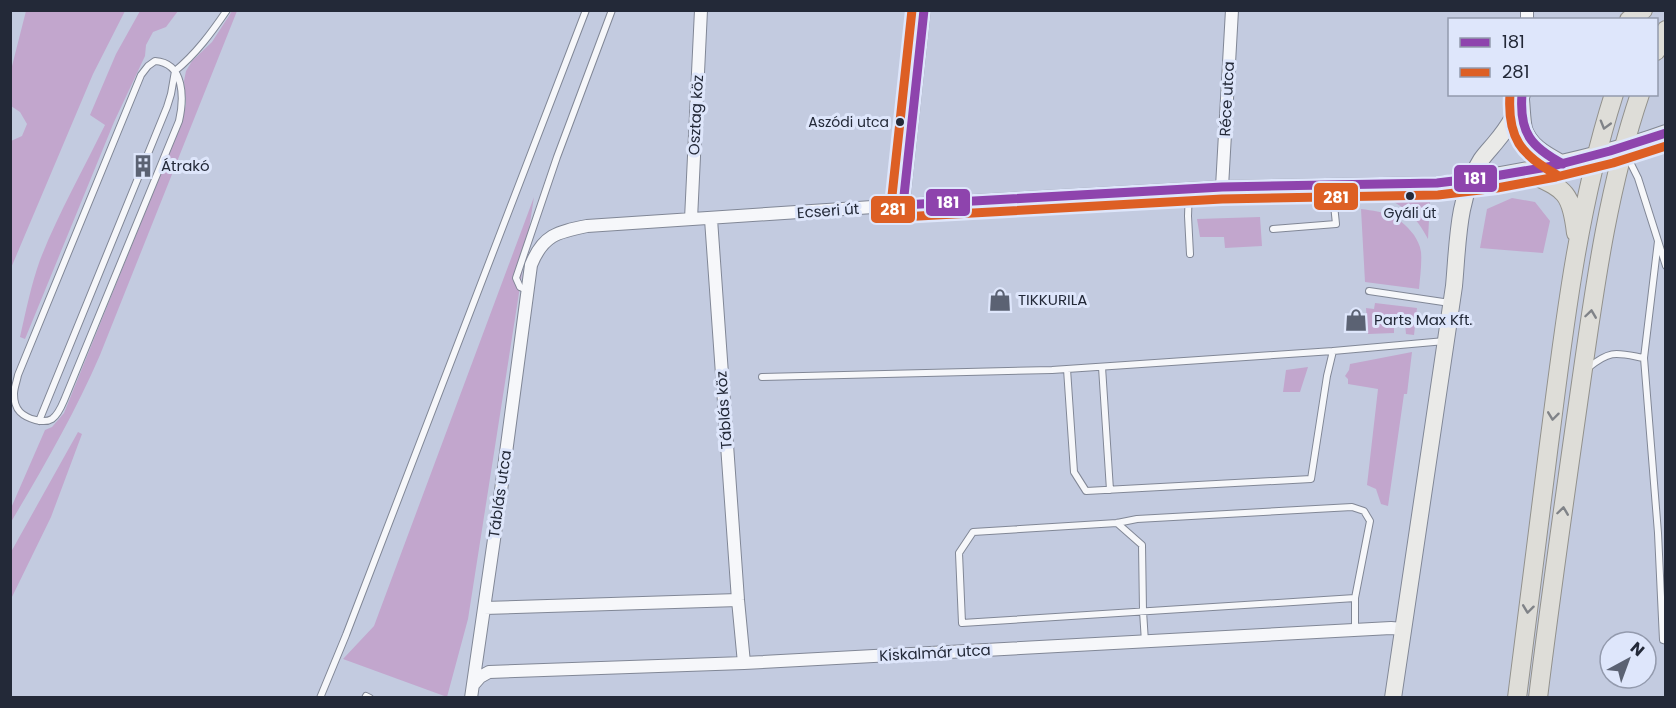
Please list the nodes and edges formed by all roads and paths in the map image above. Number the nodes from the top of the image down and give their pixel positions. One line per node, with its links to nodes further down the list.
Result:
1 (227, 10): 9 (lane)
2 (586, 10): 56 (lane)
3 (612, 10): 31 (lane, Táblás utca)
4 (701, 10): 23 (street, Osztag köz)
5 (924, 10): 22 (street)
6 (1232, 10): 20 (street, Réce utca)
7 (1665, 30): 8 (main road)
8 (1658, 46)
9 (175, 71): 41 (lane); 41 (lane); 41 (lane)
10 (1522, 96): 16 (street); 18 (street)
11 (1613, 96): 15 (main road, one-way to 15)
12 (1639, 96): 14 (main road)
13 (1665, 133): 14 (street, Ecseri út)
14 (1623, 148): 15 (street, Ecseri út); 27 (lane); 39 (main road, one-way to 14)
15 (1596, 156): 16 (street, Ecseri út); 28 (main road)
16 (1563, 164): 17 (street, Ecseri út)
17 (1527, 172): 18 (street, Ecseri út); 28 (main road)
18 (1470, 180): 19 (street, Ecseri út); 33 (street)
19 (1332, 186): 20 (street, Ecseri út); 25 (lane)
20 (1222, 188): 21 (street, Ecseri út)
21 (1189, 189): 22 (street, Ecseri út); 29 (lane)
22 (903, 205): 24 (street, Ecseri út)
23 (691, 219): 24 (street, Ecseri út); 26 (street, Ecseri út)
24 (711, 219): 47 (street, Táblás köz)
25 (1273, 229)
26 (560, 231): 31 (street, Táblás utca)
27 (1658, 241): 30 (lane); 36 (lane)
28 (1577, 246): 60 (main road, one-way to 60)
29 (1190, 254)
30 (1665, 266)
31 (527, 290): 48 (street, Táblás utca)
32 (1369, 291): 33 (lane)
33 (1451, 303): 34 (street)
34 (1445, 340): 35 (lane); 50 (street)
35 (1333, 351): 37 (lane); 42 (lane)
36 (1644, 358): 39 (lane); 44 (lane)
37 (1102, 367): 38 (lane); 42 (lane)
38 (1067, 369): 40 (lane); 42 (lane)
39 (1583, 372): 61 (main road, one-way to 39)
40 (762, 377)
41 (39, 421)
42 (1110, 490)
43 (1117, 523): 46 (lane); 49 (lane); 49 (lane)
44 (1658, 533): 45 (lane); 52 (lane)
45 (1665, 534)
46 (1355, 598): 49 (lane); 51 (lane)
47 (738, 600): 48 (street); 54 (street, Táblás köz)
48 (484, 608): 55 (street, Táblás utca)
49 (1143, 611): 53 (lane)
50 (1402, 629): 51 (street, Kiskalmár utca); 59 (street)
51 (1355, 630): 53 (street, Kiskalmár utca)
52 (1665, 641)
53 (1145, 642): 54 (street, Kiskalmár utca)
54 (744, 663): 55 (street, Kiskalmár utca)
55 (472, 691)
56 (320, 698)
57 (365, 698): 58 (lane)
58 (370, 698)
59 (1393, 698)
60 (1517, 698)
61 (1538, 698)

